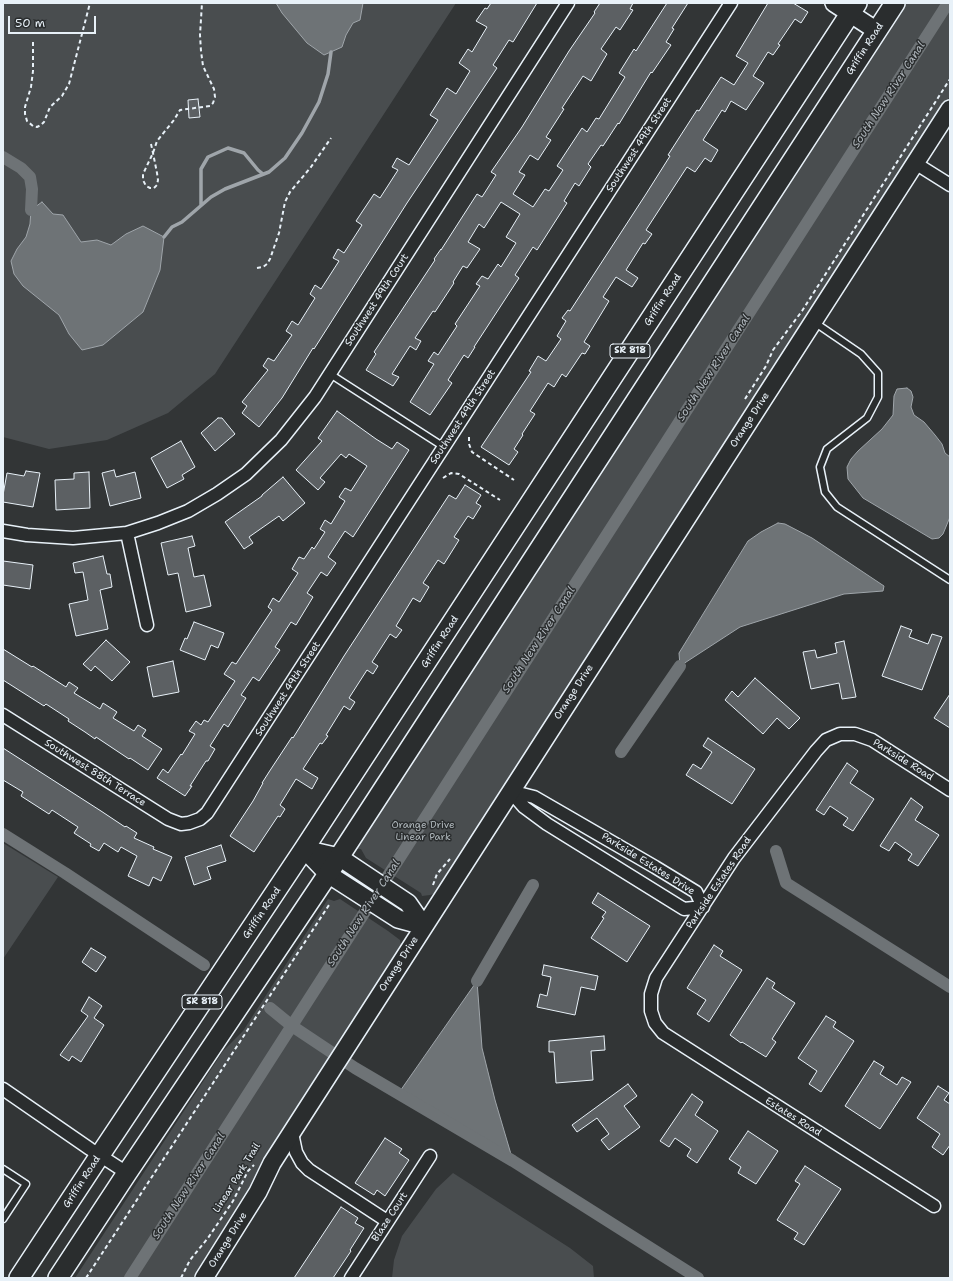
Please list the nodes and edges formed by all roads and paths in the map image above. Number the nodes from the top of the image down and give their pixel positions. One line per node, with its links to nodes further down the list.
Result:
1 (90, 3): 9 (path)
2 (202, 3): 13 (path)
3 (568, 3): 18 (street, Southwest 49th Court)
4 (730, 3): 20 (street, Southwest 49th Street)
5 (834, 3): 7 (street)
6 (892, 4): 8 (main road, Griffin Road / SR 818)
7 (853, 8): 8 (street); 33 (main road, Griffin Road / SR 818)
8 (877, 30): 35 (main road, Griffin Road / SR 818)
9 (33, 42)
10 (950, 109): 14 (street, Orange Drive)
11 (331, 138): 16 (path)
12 (151, 144): 13 (path)
13 (153, 153): 13 (path)
14 (915, 163): 15 (street); 17 (street, Orange Drive)
15 (950, 185)
16 (257, 268)
17 (813, 321): 26 (lane); 31 (street, Orange Drive)
18 (330, 374): 20 (lane); 25 (street, Southwest 49th Court)
19 (469, 437): 22 (path)
20 (444, 447): 32 (street, Southwest 49th Street)
21 (443, 478): 23 (path)
22 (514, 480)
23 (500, 500)
24 (3, 531): 25 (street, Southwest 49th Court)
25 (127, 533): 27 (street)
26 (950, 580)
27 (147, 625)
28 (3, 715): 32 (street, Southwest 88th Terrace)
29 (854, 734): 30 (street, Parkside Road); 39 (street, Parkside Estates Road)
30 (950, 790)
31 (510, 791): 34 (street, Parkside Estates Drive); 36 (street, Parkside Estates Drive); 40 (street, Orange Drive)
32 (189, 823)
33 (304, 850): 35 (street); 37 (street); 44 (main road, Griffin Road / SR 818)
34 (628, 852): 36 (street); 39 (street, Parkside Estates Drive)
35 (346, 862): 37 (main road, Griffin Road / SR 818); 40 (street)
36 (617, 868): 39 (street, Parkside Estates Drive)
37 (336, 879): 40 (street); 48 (main road, Griffin Road / SR 818)
38 (329, 905): 54 (path)
39 (703, 907): 41 (street, Parkside Estates Road)
40 (424, 926): 43 (street, Orange Drive)
41 (655, 1023): 49 (street, Estates Road)
42 (3, 1089): 44 (street)
43 (292, 1133): 51 (street); 56 (street, Orange Drive)
44 (100, 1155): 48 (street); 52 (main road, Griffin Road / SR 818)
45 (430, 1156): 51 (street, Blaze Court)
46 (258, 1161): 55 (path, Linear Park Trail)
47 (3, 1169): 50 (lane)
48 (127, 1173): 53 (main road, Griffin Road / SR 818)
49 (934, 1206)
50 (3, 1219)
51 (387, 1221): 57 (street, Blaze Court)
52 (19, 1278)
53 (58, 1278)
54 (86, 1278)
55 (181, 1278)
56 (204, 1278)
57 (351, 1278)

